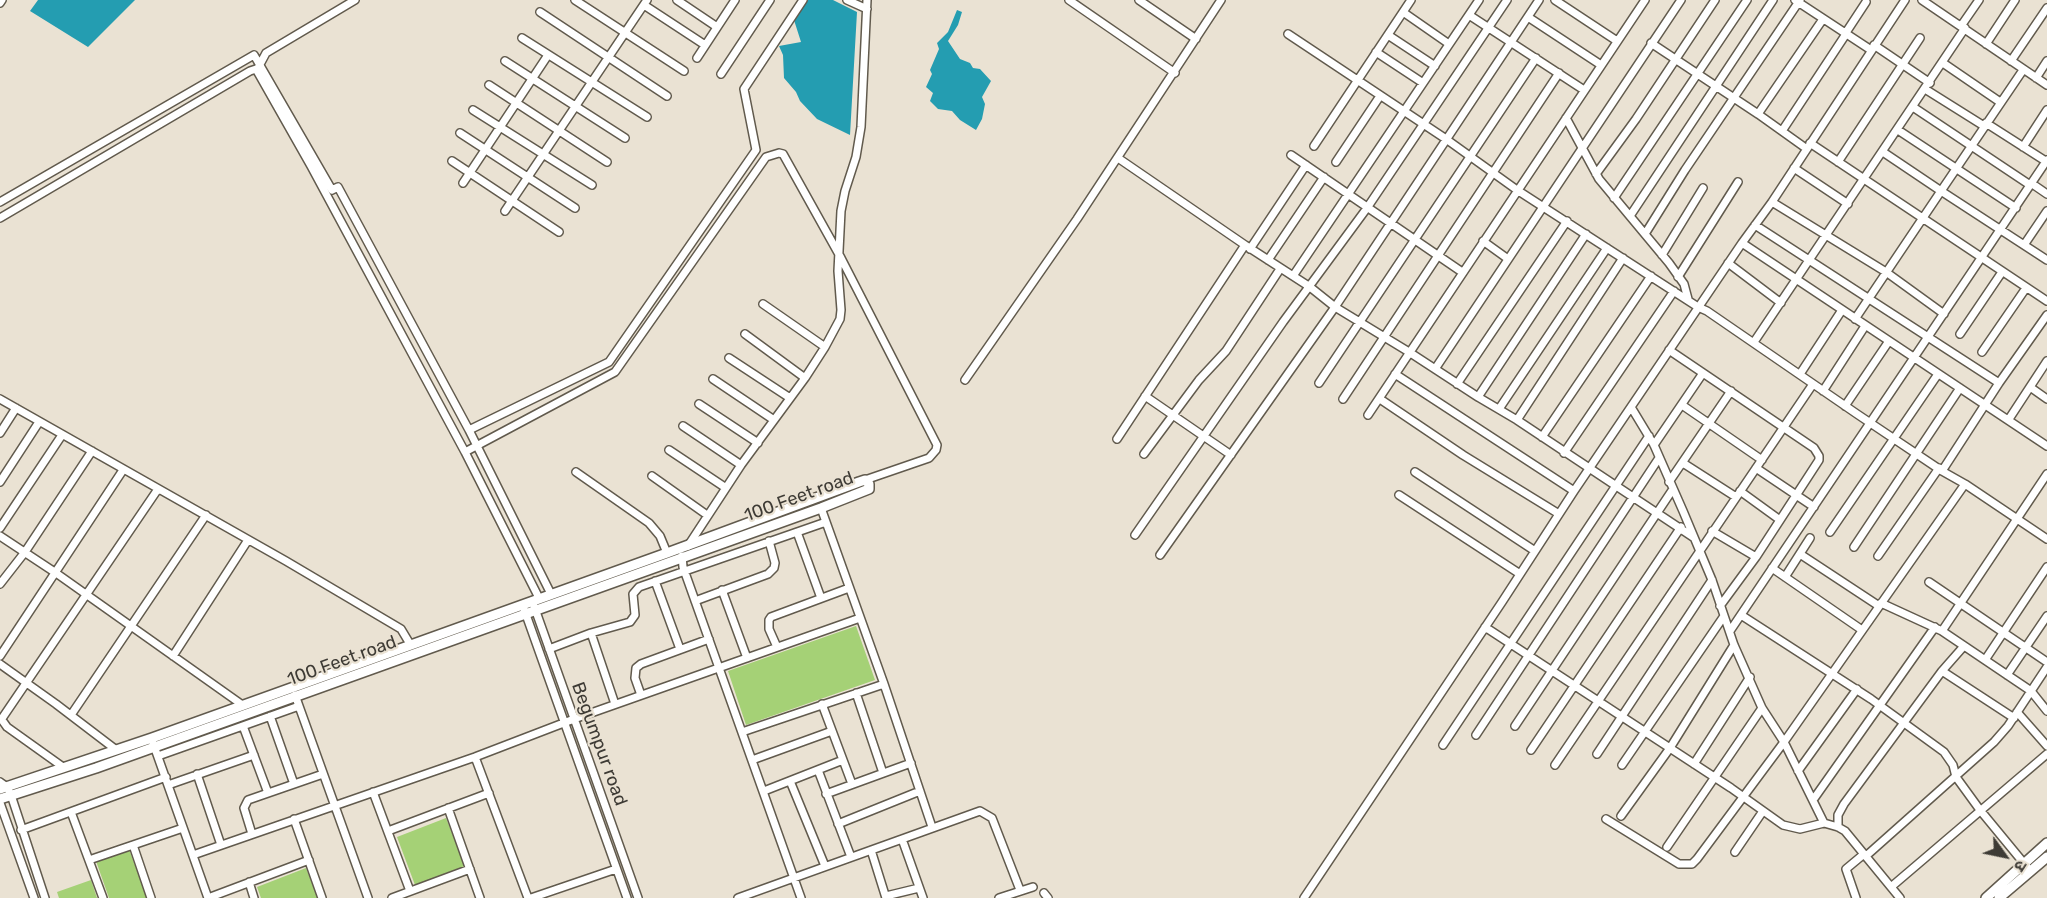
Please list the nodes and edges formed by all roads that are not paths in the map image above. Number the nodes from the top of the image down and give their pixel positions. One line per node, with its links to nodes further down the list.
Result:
1 (355, 0): 68 (street)
2 (574, 0): 41 (street)
3 (677, 0): 38 (street)
4 (770, 0): 73 (street)
5 (802, 0): 256 (street)
6 (848, 0): 32 (street)
7 (867, 0): 32 (street)
8 (1069, 0): 71 (street)
9 (1140, 0): 47 (street)
10 (1221, 0): 47 (street)
11 (1411, 0): 34 (street)
12 (1479, 0): 35 (street)
13 (1507, 0): 39 (street)
14 (1539, 0): 36 (street)
15 (1555, 0): 48 (street)
16 (1645, 0): 48 (street)
17 (1681, 0): 50 (street)
18 (1715, 0): 60 (street)
19 (1747, 0): 74 (street)
20 (1773, 0): 82 (street)
21 (1905, 0): 54 (street)
22 (1922, 0): 30 (street)
23 (1939, 0): 30 (street)
24 (1979, 0): 40 (street)
25 (2015, 0): 52 (street)
26 (1798, 1): 37 (street); 87 (street)
27 (646, 2): 41 (street); 53 (street)
28 (731, 2): 38 (street)
29 (1866, 2): 43 (street)
30 (1934, 8): 40 (street)
31 (2047, 8): 62 (street)
32 (867, 9): 169 (street)
33 (540, 12): 57 (street)
34 (1403, 12): 44 (street); 51 (street)
35 (1469, 15): 39 (street); 51 (street)
36 (1528, 17): 49 (street); 65 (street)
37 (1822, 19): 43 (street); 95 (street)
38 (717, 27): 53 (street)
39 (1488, 27): 49 (street); 98 (street)
40 (1963, 27): 52 (street); 64 (street)
41 (625, 34): 57 (street); 70 (street)
42 (1288, 34): 77 (street)
43 (1846, 34): 54 (street); 101 (street)
44 (1388, 35): 55 (street); 67 (street)
45 (522, 38): 56 (street)
46 (1920, 38): 66 (street)
47 (1196, 39): 71 (street)
48 (1617, 41): 65 (street)
49 (1512, 42): 59 (street); 106 (street)
50 (1651, 43): 60 (street); 110 (street)
51 (1449, 44): 67 (street)
52 (1986, 44): 62 (street)
53 (705, 45): 58 (street)
54 (1872, 48): 66 (street); 108 (street)
55 (1376, 52): 77 (street); 79 (street)
56 (548, 55): 76 (street); 78 (street)
57 (609, 58): 78 (street); 85 (street)
58 (697, 58)
59 (1536, 58): 72 (street); 116 (street)
60 (1676, 59): 74 (street); 128 (street)
61 (505, 61): 76 (street)
62 (2011, 61): 69 (street)
63 (2047, 61): 75 (street)
64 (1943, 63): 83 (street); 88 (street)
65 (1601, 65): 84 (street)
66 (1903, 65): 83 (street); 122 (street)
67 (1435, 66): 79 (street)
68 (258, 68): 143 (street); 153 (street); 256 (street); 270 (street, Begumpur road)
69 (2023, 70): 75 (street); 88 (street)
70 (684, 71)
71 (1175, 73): 117 (street)
72 (1559, 73): 84 (street); 126 (street)
73 (721, 74)
74 (1698, 74): 82 (street); 141 (street)
75 (2036, 78): 81 (street)
76 (532, 79): 89 (street); 90 (street)
77 (1358, 81): 86 (street); 107 (street)
78 (591, 83): 90 (street); 96 (street)
79 (1423, 83): 94 (street)
80 (489, 85): 89 (street)
81 (2047, 85)
82 (1716, 86): 87 (street); 152 (street)
83 (1927, 86): 91 (street); 99 (street)
84 (1584, 90): 97 (street)
85 (667, 96)
86 (1380, 96): 94 (street); 121 (street)
87 (1735, 98): 95 (street); 161 (street)
88 (2000, 102): 99 (street)
89 (516, 103): 100 (street); 103 (street)
90 (575, 107): 103 (street); 105 (street)
91 (1913, 107): 102 (street); 109 (street)
92 (473, 110): 100 (street)
93 (2047, 110): 111 (street)
94 (1404, 112): 98 (street); 139 (street)
95 (1758, 114): 101 (street)
96 (647, 117)
97 (1566, 118): 110 (street); 137 (street)
98 (1422, 124): 106 (street); 148 (street)
99 (1985, 124): 109 (street); 111 (street)
100 (499, 127): 112 (street); 114 (street)
101 (1782, 130): 108 (street)
102 (1898, 130): 113 (street); 125 (street)
103 (558, 131): 114 (street); 120 (street)
104 (460, 134): 112 (street)
105 (625, 138)
106 (1446, 139): 116 (street); 156 (street)
107 (1314, 146)
108 (1808, 146): 122 (street); 124 (street)
109 (1972, 146): 125 (street); 134 (street)
110 (1581, 147): 128 (street); 146 (street)
111 (2023, 147): 119 (street)
112 (484, 149): 127 (street); 129 (street)
113 (1883, 152): 131 (street); 138 (street)
114 (542, 155): 129 (street); 135 (street)
115 (1291, 155): 123 (street)
116 (1470, 157): 126 (street); 163 (street)
117 (1118, 158): 167 (street); 223 (street)
118 (452, 161): 127 (street)
119 (2047, 161): 134 (street)
120 (607, 162)
121 (1336, 162)
122 (1838, 162): 131 (street)
123 (1306, 165): 130 (street); 167 (street)
124 (1794, 168): 144 (street); 145 (street)
125 (1956, 168): 138 (street); 149 (street)
126 (1492, 172): 137 (street); 170 (street)
127 (469, 173): 133 (street); 142 (street)
128 (1596, 174): 141 (street)
129 (527, 177): 142 (street); 147 (street)
130 (1324, 177): 139 (street); 175 (street)
131 (1864, 180): 145 (street); 154 (street)
132 (1738, 182): 185 (street)
133 (463, 183)
134 (2031, 184): 140 (street); 149 (street)
135 (592, 185)
136 (1703, 188): 171 (street)
137 (1517, 190): 146 (street); 164 (street)
138 (1941, 191): 154 (street); 158 (street)
139 (1349, 194): 148 (street); 183 (street)
140 (2047, 194)
141 (1614, 198): 152 (street)
142 (512, 201): 150 (street); 159 (street)
143 (0, 202)
144 (1772, 202): 157 (street); 162 (street)
145 (1848, 204): 162 (street)
146 (1543, 206): 155 (street); 174 (street)
147 (575, 208)
148 (1367, 208): 156 (street); 187 (street)
149 (2016, 208): 158 (street)
150 (505, 211)
151 (2047, 211): 166 (street)
152 (1629, 216): 161 (street)
153 (0, 218)
154 (1922, 219): 173 (street); 181 (street)
155 (1567, 221): 160 (street); 226 (street)
156 (1391, 224): 163 (street); 195 (street)
157 (1755, 225): 165 (street); 177 (street)
158 (2001, 230): 166 (street); 173 (street)
159 (559, 232)
160 (1586, 234): 168 (street); 233 (street)
161 (1644, 234): 171 (street)
162 (1827, 236): 177 (street); 181 (street)
163 (1415, 240): 170 (street); 201 (street)
164 (1483, 241): 174 (street); 180 (street)
165 (1742, 243): 178 (street); 186 (street)
166 (2024, 245): 176 (street)
167 (1247, 247): 175 (street); 232 (street)
168 (1607, 248): 172 (street); 245 (street)
169 (838, 254): 209 (street); 266 (street); 287 (street)
170 (1438, 255): 180 (street); 205 (street)
171 (1662, 255): 185 (street)
172 (1623, 258): 184 (street); 250 (street)
173 (1981, 258): 182 (street); 198 (street)
174 (1508, 259): 216 (street)
175 (1268, 260): 179 (street)
176 (2047, 260)
177 (1809, 261): 186 (street); 190 (street)
178 (1728, 263): 193 (street); 196 (street)
179 (1280, 268): 183 (street); 246 (street)
180 (1462, 272): 211 (street)
181 (1886, 272): 190 (street); 198 (street)
182 (2002, 272): 188 (street); 204 (street)
183 (1293, 276): 187 (street)
184 (1651, 276): 189 (street); 261 (street)
185 (1678, 276): 191 (street)
186 (1797, 280): 193 (street); 197 (street)
187 (1310, 287): 195 (street); 259 (street)
188 (2026, 288): 192 (street); 212 (street)
189 (1674, 291): 191 (street); 271 (street)
190 (1868, 298): 200 (street); 206 (street)
191 (1688, 299): 196 (street)
192 (2047, 301)
193 (1781, 303): 208 (street)
194 (763, 304): 209 (street)
195 (1335, 307): 201 (street); 274 (street)
196 (1698, 307): 208 (street); 210 (street)
197 (1842, 310): 200 (street); 219 (street)
198 (1944, 314): 206 (street)
199 (2047, 315): 225 (street)
200 (1855, 319): 202 (street)
201 (1360, 322): 205 (street); 224 (street)
202 (1865, 326): 207 (street); 230 (street)
203 (745, 334): 221 (street)
204 (1960, 334)
205 (1383, 336): 211 (street); 236 (street)
206 (1928, 336): 214 (street); 225 (street)
207 (1889, 341): 214 (street); 242 (street)
208 (1754, 342): 219 (street)
209 (825, 347): 221 (street)
210 (1669, 350): 217 (street); 243 (street)
211 (1409, 352): 216 (street); 218 (street)
212 (1982, 352)
213 (729, 358): 234 (street)
214 (1913, 358): 220 (street); 252 (street)
215 (2047, 361): 228 (street)
216 (1435, 369): 226 (street)
217 (1703, 373): 231 (street); 241 (street)
218 (1395, 374): 237 (street); 294 (street)
219 (1800, 374): 227 (street)
220 (1938, 374): 229 (street); 262 (street)
221 (805, 378): 234 (street)
222 (713, 379): 249 (street)
223 (965, 380)
224 (1319, 383)
225 (1998, 383): 240 (street)
226 (1457, 384): 233 (street)
227 (1813, 384): 230 (street); 255 (street)
228 (2030, 387): 238 (street); 248 (street)
229 (1960, 388): 240 (street); 272 (street)
230 (1823, 391): 242 (street)
231 (1731, 392): 253 (street); 255 (street)
232 (1145, 396): 246 (street); 263 (street)
233 (1478, 397): 245 (street)
234 (790, 398): 249 (street)
235 (0, 399): 244 (street)
236 (1343, 399)
237 (1380, 399): 247 (street); 302 (street)
238 (2047, 399)
239 (699, 404): 264 (street)
240 (1986, 404): 248 (street); 281 (street)
241 (1682, 405): 253 (street); 265 (street)
242 (1845, 406): 252 (street)
243 (1631, 407): 260 (street); 280 (street)
244 (16, 408): 251 (street); 257 (street)
245 (1499, 409): 250 (street)
246 (1172, 414): 259 (street); 273 (street)
247 (1368, 415)
248 (2008, 419): 267 (street)
249 (774, 420): 264 (street)
250 (1517, 420): 261 (street)
251 (39, 422): 258 (street); 288 (street)
252 (1870, 423): 262 (street); 299 (street)
253 (1710, 424): 276 (street); 277 (street)
254 (683, 426): 278 (street)
255 (1784, 427): 276 (street); 296 (street)
256 (469, 430): 266 (street)
257 (0, 433)
258 (62, 435): 269 (street); 309 (street)
259 (1204, 436): 274 (street); 313 (street)
260 (1648, 436): 265 (street); 289 (street)
261 (1542, 437): 271 (street)
262 (1893, 438): 272 (street); 312 (street)
263 (1117, 439)
264 (758, 443): 278 (street)
265 (1654, 445): 275 (street)
266 (476, 446): 270 (street); 343 (street)
267 (2047, 446)
268 (669, 450): 292 (street)
269 (92, 451): 282 (street); 324 (street)
270 (465, 452): 346 (street, Begumpur road)
271 (1564, 453): 280 (street)
272 (1917, 453): 281 (street); 321 (street)
273 (1144, 454)
274 (1231, 455): 327 (street)
275 (1659, 458): 291 (street); 298 (street)
276 (1761, 460): 279 (street)
277 (1683, 463): 291 (street); 295 (street)
278 (741, 465): 292 (street)
279 (1756, 468): 295 (street); 296 (street)
280 (1589, 469): 289 (street); 294 (street)
281 (1940, 469): 290 (street); 328 (street)
282 (123, 470): 293 (street); 334 (street)
283 (576, 472): 325 (street)
284 (1415, 472): 322 (street)
285 (2047, 474): 305 (street)
286 (652, 476): 303 (street)
287 (865, 480): 300 (street, 100 Feet road); 320 (street, 100 Feet road)
288 (0, 482)
289 (1615, 484): 298 (street); 366 (street)
290 (1965, 484): 305 (street); 349 (street)
291 (1671, 486): 301 (street); 315 (street)
292 (726, 488): 303 (street)
293 (158, 489): 304 (street); 344 (street)
294 (1574, 491): 302 (street)
295 (1738, 494): 306 (street); 310 (street)
296 (1797, 494): 299 (street); 306 (street)
297 (1399, 495): 335 (street)
298 (1633, 496): 301 (street); 375 (street)
299 (1814, 507): 332 (street)
300 (821, 508): 307 (street); 329 (street, 100 Feet road)
301 (1657, 511): 308 (street); 381 (street)
302 (1558, 514): 322 (street)
303 (707, 515): 320 (street)
304 (206, 516): 318 (street); 357 (street)
305 (2016, 518): 317 (street); 348 (street)
306 (1780, 520): 330 (street)
307 (826, 522): 311 (street); 341 (street)
308 (1681, 527): 315 (street); 388 (street)
309 (0, 528)
310 (1712, 531): 323 (street); 330 (street)
311 (797, 532): 319 (street); 345 (street)
312 (1830, 532)
313 (1135, 535)
314 (0, 536): 324 (street)
315 (1693, 537): 323 (street)
316 (1809, 538): 326 (street)
317 (2047, 539)
318 (248, 540): 365 (street); 374 (street)
319 (769, 541): 333 (street); 342 (street)
320 (688, 545): 325 (street, 100 Feet road); 329 (street)
321 (1854, 547)
322 (1535, 551): 335 (street)
323 (1699, 551): 337 (street); 394 (street)
324 (25, 552): 334 (street); 340 (street)
325 (667, 554): 343 (street, 100 Feet road)
326 (1800, 554): 336 (street); 349 (street)
327 (1160, 555)
328 (1878, 556)
329 (681, 557): 333 (street); 352 (street, 100 Feet road)
330 (1756, 557): 350 (street)
331 (2047, 567): 363 (street)
332 (1772, 568): 336 (street); 353 (street)
333 (684, 571): 338 (street); 347 (street)
334 (56, 573): 344 (street); 373 (street)
335 (1520, 574): 358 (street)
336 (1785, 577): 360 (street)
337 (1712, 580): 350 (street); 405 (street)
338 (655, 581): 362 (street); 372 (street)
339 (1929, 582): 348 (street)
340 (0, 584)
341 (849, 588): 345 (street); 356 (street)
342 (722, 590): 347 (street); 376 (street)
343 (551, 594): 346 (street, 100 Feet road)
344 (87, 595): 357 (street); 386 (street)
345 (821, 598): 369 (street)
346 (536, 600): 351 (street, 100 Feet road); 352 (street, Begumpur road)
347 (695, 601): 364 (street)
348 (1960, 603): 359 (street); 363 (street)
349 (1880, 604): 359 (street); 360 (street)
350 (1720, 606): 354 (street)
351 (524, 609): 352 (street, 100 Feet road); 365 (street, 100 Feet road); 392 (street, 100 Feet road); 407 (street, Begumpur road)
352 (536, 611): 371 (street, Begumpur road)
353 (1741, 615): 361 (street); 383 (street)
354 (1724, 616): 361 (street); 413 (street)
355 (2047, 616): 370 (street)
356 (860, 618): 369 (street); 387 (street)
357 (130, 626): 374 (street); 402 (street)
358 (1485, 627): 366 (street); 515 (street)
359 (1939, 629): 368 (street); 398 (street)
360 (1862, 630): 383 (street)
361 (1730, 631): 367 (street)
362 (591, 633): 371 (street); 396 (street)
363 (2003, 633): 370 (street); 377 (street)
364 (709, 639): 372 (street); 380 (street)
365 (410, 644): 395 (street, 100 Feet road)
366 (1510, 644): 375 (street); 417 (street)
367 (1734, 645): 385 (street); 419 (street)
368 (1964, 646): 377 (street); 382 (street)
369 (777, 647): 376 (street)
370 (2025, 648): 379 (street); 384 (street)
371 (549, 649): 406 (street, Begumpur road)
372 (680, 649): 393 (street)
373 (0, 656)
374 (173, 656): 395 (street)
375 (1528, 656): 381 (street); 414 (street)
376 (747, 658): 380 (street)
377 (1985, 660): 384 (street)
378 (0, 664): 386 (street)
379 (2047, 665): 390 (street)
380 (719, 668): 393 (street); 412 (street)
381 (1552, 671): 388 (street); 410 (street)
382 (1942, 671): 403 (street); 408 (street)
383 (1832, 673): 389 (street); 416 (street)
384 (2007, 675): 390 (street)
385 (1750, 677): 400 (street); 430 (street)
386 (26, 682): 402 (street); 433 (street)
387 (884, 684): 391 (street); 429 (street)
388 (1574, 686): 394 (street); 421 (street)
389 (1857, 689): 398 (street); 435 (street)
390 (2031, 692): 401 (street); 403 (street)
391 (856, 693): 397 (street); 436 (street)
392 (295, 695): 399 (street); 415 (street, 100 Feet road)
393 (641, 695): 396 (street)
394 (1597, 701): 405 (street); 431 (street)
395 (241, 704): 415 (street, 100 Feet road)
396 (615, 704): 406 (street)
397 (822, 704): 411 (street); 412 (street)
398 (1881, 705): 408 (street); 453 (street)
399 (299, 706): 404 (street); 438 (street)
400 (1762, 708): 416 (street); 440 (street)
401 (2047, 711)
402 (71, 715): 420 (street)
403 (2016, 715): 418 (street); 439 (street)
404 (270, 716): 409 (street); 443 (street)
405 (1622, 717): 413 (street); 422 (street)
406 (574, 719): 407 (street); 490 (street, Begumpur road)
407 (565, 722): 426 (street); 487 (street, Begumpur road)
408 (1903, 722): 439 (street); 465 (street)
409 (243, 726): 424 (street); 425 (street)
410 (1515, 726)
411 (832, 731): 427 (street); 428 (street)
412 (742, 732): 427 (street)
413 (1646, 733): 419 (street); 432 (street)
414 (1476, 735)
415 (153, 742): 420 (street, 100 Feet road); 425 (street); 445 (street, 100 Feet road)
416 (1784, 742): 435 (street); 452 (street)
417 (1443, 745)
418 (2047, 746)
419 (1670, 748): 430 (street); 460 (street)
420 (115, 749): 433 (street, 100 Feet road)
421 (1531, 750)
422 (1597, 754)
423 (2047, 754): 457 (street)
424 (254, 755): 437 (street); 450 (street)
425 (158, 756): 441 (street)
426 (475, 757): 448 (street); 449 (street)
427 (752, 760): 446 (street)
428 (843, 760): 434 (street); 444 (street)
429 (911, 763): 436 (street); 447 (street)
430 (1694, 764): 440 (street)
431 (1555, 765)
432 (1622, 765)
433 (63, 767): 445 (street, 100 Feet road)
434 (818, 770): 442 (street); 451 (street)
435 (1798, 771): 453 (street)
436 (883, 773): 444 (street)
437 (197, 774): 441 (street); 474 (street)
438 (323, 774): 443 (street); 455 (street)
439 (1956, 777): 457 (street); 479 (street)
440 (1715, 778): 452 (street); 475 (street)
441 (167, 781): 459 (street); 466 (street)
442 (790, 781): 446 (street); 484 (street)
443 (294, 784): 450 (street)
444 (852, 784): 451 (street)
445 (5, 788): 454 (street, 100 Feet road); 468 (street)
446 (764, 791): 488 (street)
447 (920, 791): 464 (street); 467 (street)
448 (373, 792): 455 (street); 469 (street)
449 (489, 793): 456 (street); 509 (street)
450 (268, 794): 470 (street)
451 (826, 794): 464 (street)
452 (1743, 796): 458 (street); 462 (street)
453 (1813, 800): 463 (street)
454 (0, 801): 499 (street)
455 (334, 805): 461 (street); 506 (street)
456 (448, 808): 469 (street); 486 (street)
457 (1980, 810): 485 (street); 493 (street)
458 (1763, 811): 463 (street); 477 (street)
459 (71, 812): 468 (street); 482 (street)
460 (1621, 816)
461 (294, 819): 470 (street); 483 (street)
462 (1606, 819)
463 (1824, 823): 465 (street)
464 (838, 824): 480 (street)
465 (1838, 827): 479 (street)
466 (183, 828): 473 (street); 478 (street)
467 (932, 828): 471 (street); 495 (street)
468 (21, 830): 500 (street)
469 (388, 831): 496 (street)
470 (252, 834): 474 (street)
471 (902, 839): 476 (street); 494 (street)
472 (2047, 843): 485 (street)
473 (133, 845): 482 (street); 502 (street)
474 (221, 845): 478 (street)
475 (1667, 847)
476 (871, 850): 480 (street); 498 (street)
477 (1735, 852)
478 (193, 855): 503 (street)
479 (1865, 855): 493 (street); 516 (street)
480 (850, 857): 484 (street)
481 (2047, 857): 485 (street)
482 (89, 860): 501 (street)
483 (309, 860): 489 (street); 505 (street)
484 (825, 866): 488 (street)
485 (2027, 868): 518 (street); 519 (street)
486 (470, 869): 496 (street); 508 (street)
487 (616, 869): 491 (street, Begumpur road); 509 (street)
488 (794, 878): 497 (street); 512 (street)
489 (249, 882): 503 (street); 504 (street)
490 (633, 883): 491 (street); 511 (street, Begumpur road)
491 (623, 886): 510 (street, Begumpur road)
492 (1033, 886): 495 (street)
493 (1891, 887): 517 (street)
494 (919, 888): 498 (street); 513 (street)
495 (1020, 890): 514 (street)
496 (410, 891): 507 (street)
497 (742, 897)
498 (886, 897)
499 (34, 898)
500 (45, 898)
501 (103, 898)
502 (151, 898)
503 (208, 898)
504 (255, 898)
505 (322, 898)
506 (368, 898)
507 (392, 898)
508 (480, 898)
509 (529, 898)
510 (627, 898)
511 (638, 898)
512 (801, 898)
513 (923, 898)
514 (999, 898)
515 (1304, 898)
516 (1856, 898)
517 (1900, 898)
518 (1986, 898)
519 (1999, 898)

